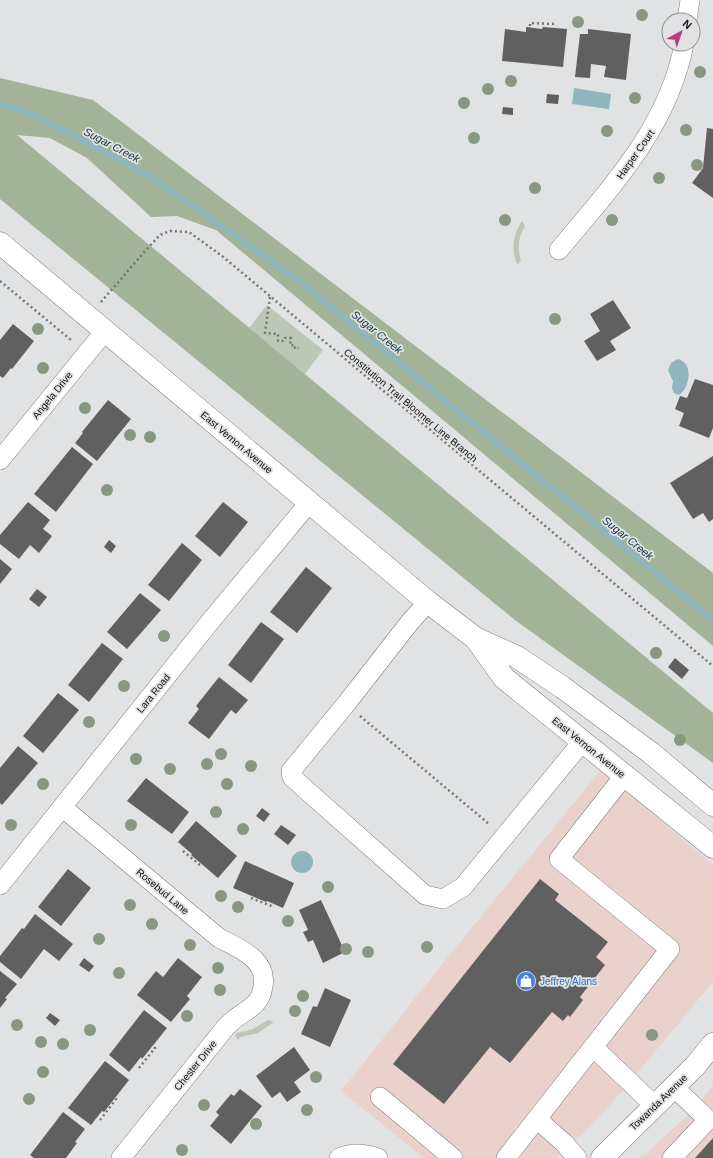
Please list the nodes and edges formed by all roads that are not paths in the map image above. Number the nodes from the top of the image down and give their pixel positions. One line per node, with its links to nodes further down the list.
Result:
1 (690, 0): 2 (street)
2 (688, 12)
3 (682, 52): 5 (street, Harper Court)
4 (0, 243): 6 (main road, East Vernon Avenue)
5 (559, 250)
6 (105, 330): 7 (street, Angela Drive); 8 (main road, East Vernon Avenue)
7 (0, 460)
8 (309, 503): 9 (main road, East Vernon Avenue); 14 (street, Lara Road)
9 (428, 602): 10 (main road, East Vernon Avenue); 11 (street)
10 (475, 638): 11 (main road, East Vernon Avenue); 13 (main road, East Vernon Avenue)
11 (582, 742): 12 (main road, East Vernon Avenue)
12 (624, 776): 15 (main road, East Vernon Avenue); 18 (street)
13 (713, 805)
14 (62, 807): 16 (street, Lara Road); 17 (street, Rosebud Lane)
15 (713, 848)
16 (0, 885)
17 (263, 973): 25 (street, Chester Drive)
18 (593, 1048): 22 (street); 23 (street)
19 (710, 1053): 20 (main road, Towanda Avenue)
20 (674, 1087): 22 (main road, Towanda Avenue); 31 (street)
21 (380, 1097): 28 (street)
22 (655, 1106): 24 (main road, Towanda Avenue)
23 (537, 1119): 29 (street); 30 (street)
24 (611, 1155)
25 (120, 1158)
26 (339, 1158): 27 (street)
27 (378, 1158)
28 (453, 1158)
29 (506, 1158)
30 (577, 1158)
31 (672, 1158)

